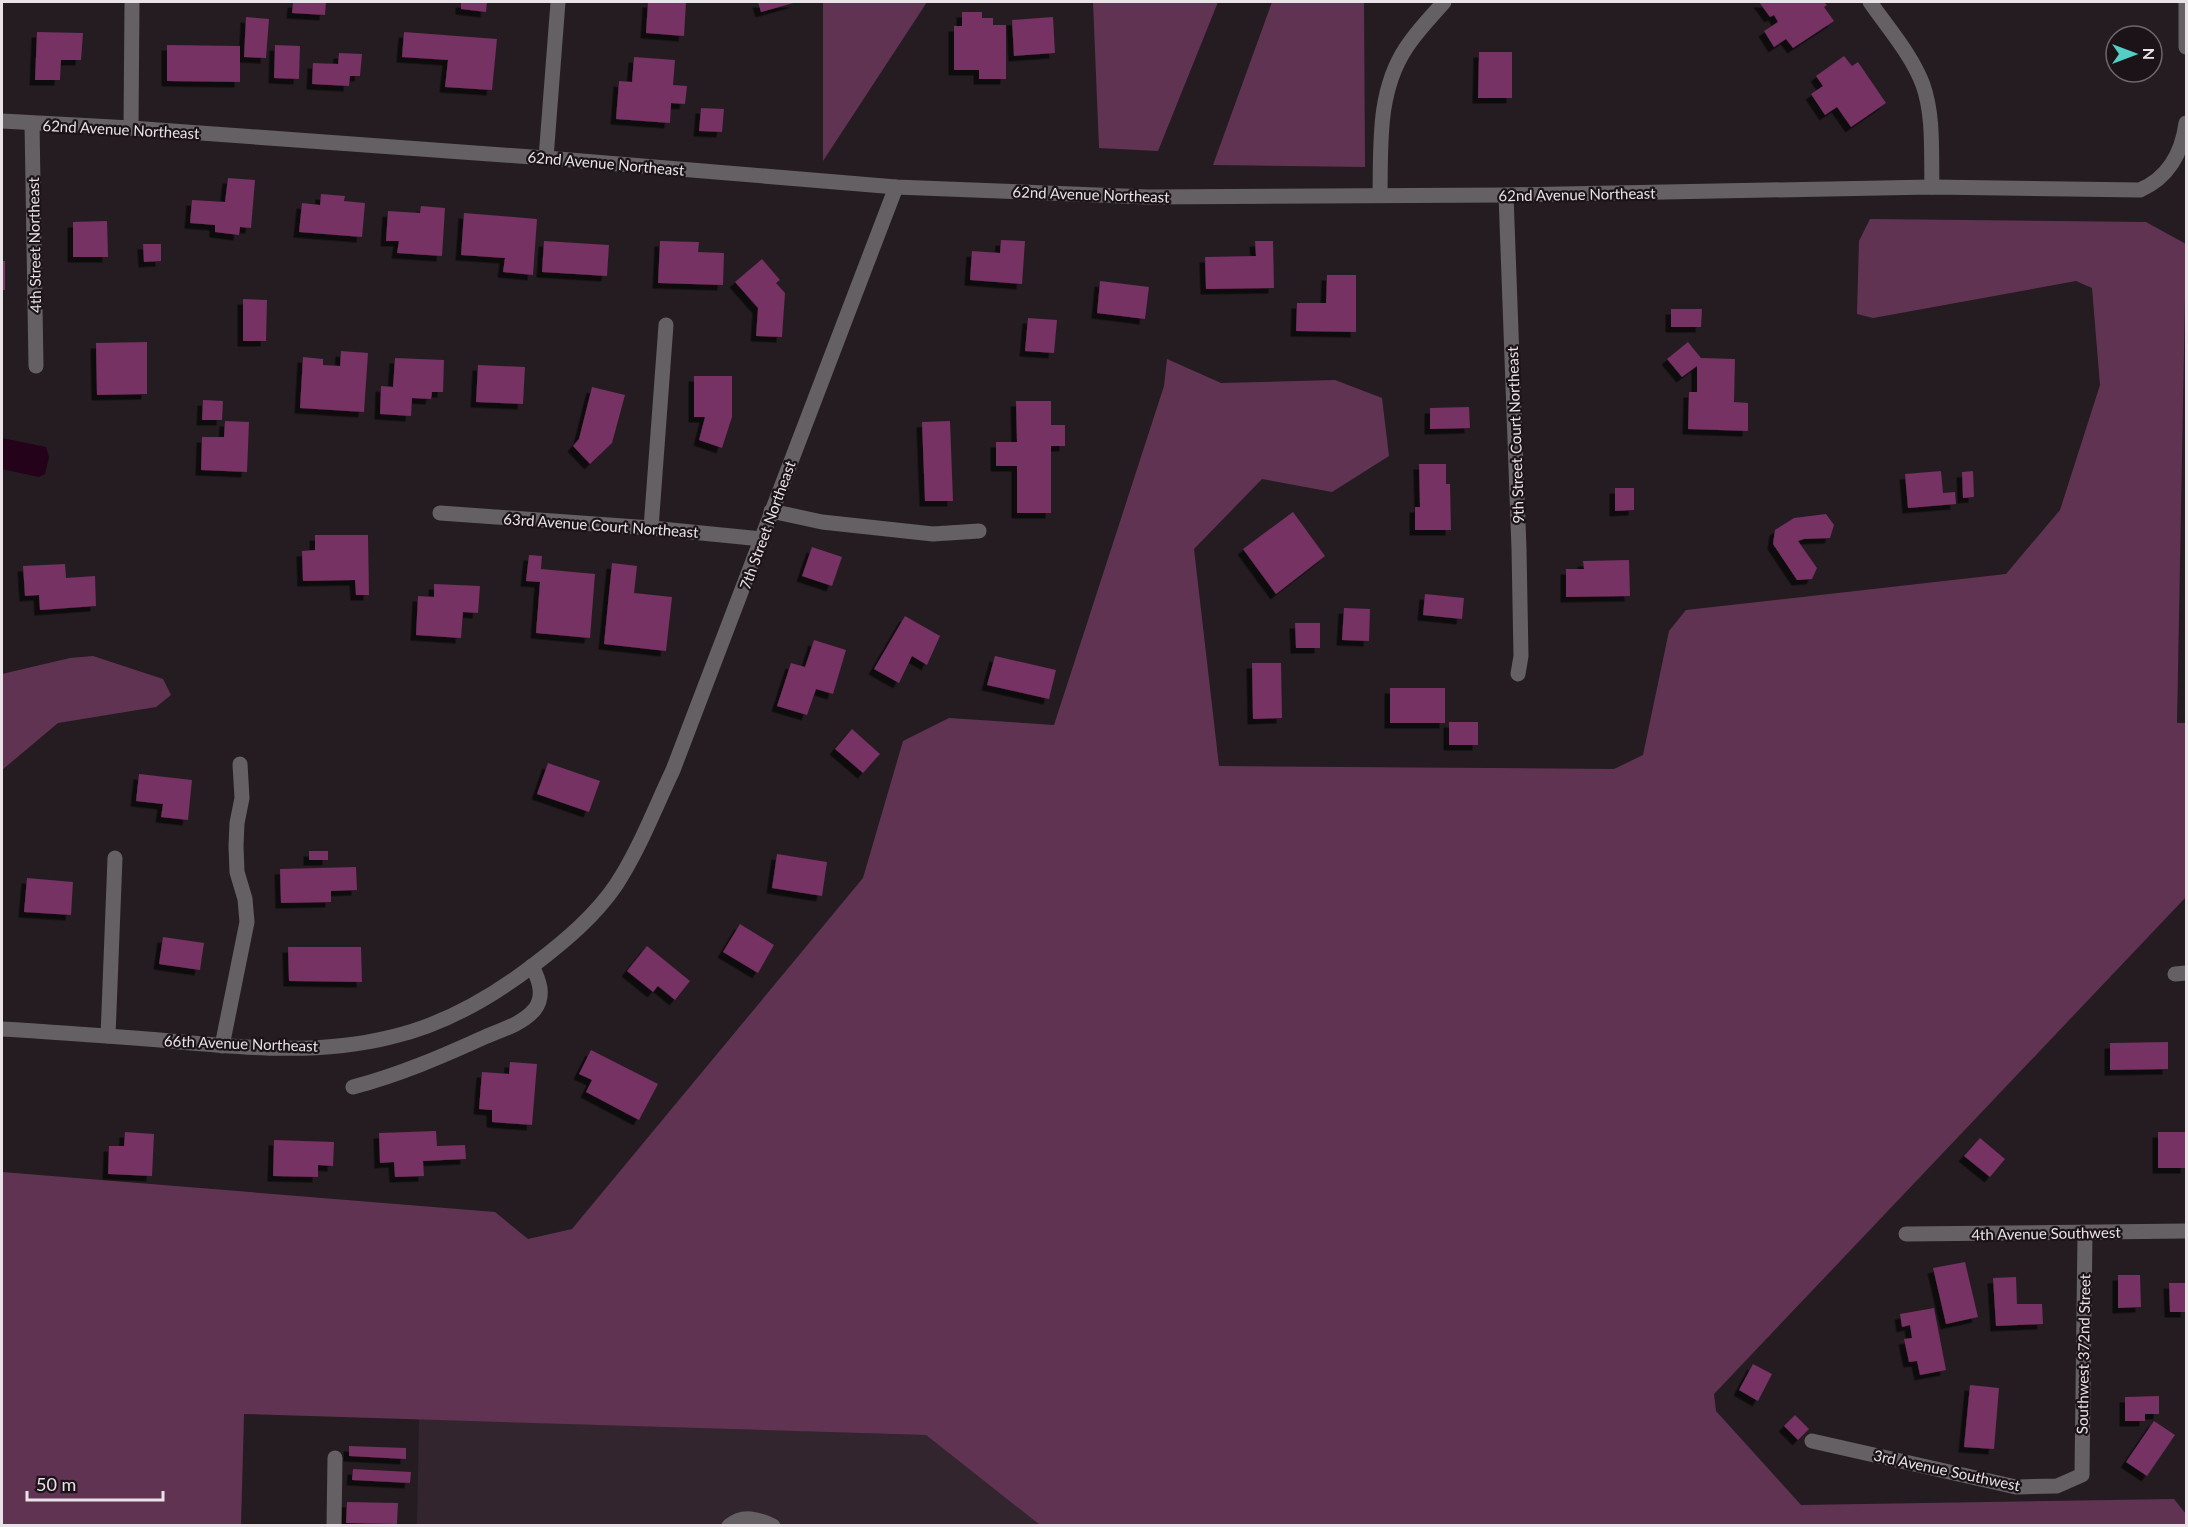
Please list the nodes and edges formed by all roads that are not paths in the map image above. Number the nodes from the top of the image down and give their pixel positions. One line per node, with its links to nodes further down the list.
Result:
1 (132, 2): 10 (street)
2 (558, 2): 11 (street)
3 (1444, 2): 14 (street)
4 (1870, 2): 13 (street)
5 (2186, 2): 6 (street)
6 (2187, 47)
7 (2, 121): 8 (street, 62nd Avenue Northeast)
8 (32, 123): 10 (street, 62nd Avenue Northeast); 17 (street, 4th Street Northeast)
9 (2187, 123): 13 (street, 62nd Avenue Northeast)
10 (131, 128): 11 (street, 62nd Avenue Northeast)
11 (546, 158): 12 (street, 62nd Avenue Northeast)
12 (896, 187): 14 (street, 62nd Avenue Northeast); 18 (street, 7th Street Northeast)
13 (1932, 187): 15 (street, 62nd Avenue Northeast)
14 (1380, 195): 15 (street, 62nd Avenue Northeast)
15 (1506, 195): 23 (street, 9th Street Court Northeast)
16 (666, 325): 20 (street)
17 (36, 366)
18 (771, 511): 21 (street); 22 (street, 7th Street Northeast)
19 (440, 513): 20 (street, 63rd Avenue Court Northeast)
20 (651, 528): 22 (street, 63rd Avenue Court Northeast)
21 (979, 531)
22 (762, 538): 26 (street, 7th Street Northeast)
23 (1518, 674)
24 (240, 764): 30 (street)
25 (115, 858): 29 (street)
26 (631, 860): 27 (street, 66th Avenue Northeast)
27 (532, 966): 30 (street, 66th Avenue Northeast); 31 (street)
28 (2, 1029): 29 (street, 66th Avenue Northeast)
29 (108, 1036): 30 (street, 66th Avenue Northeast)
30 (222, 1046)
31 (353, 1087)
32 (2187, 1231): 33 (street, 4th Avenue Southwest)
33 (2085, 1233): 34 (street, 4th Avenue Southwest); 37 (street, Southwest 372nd Street)
34 (1906, 1234)
35 (1812, 1441): 37 (street, 3rd Avenue Southwest)
36 (335, 1458): 38 (street)
37 (2082, 1475)
38 (334, 1526)
39 (729, 1526): 40 (street)
40 (773, 1526)

